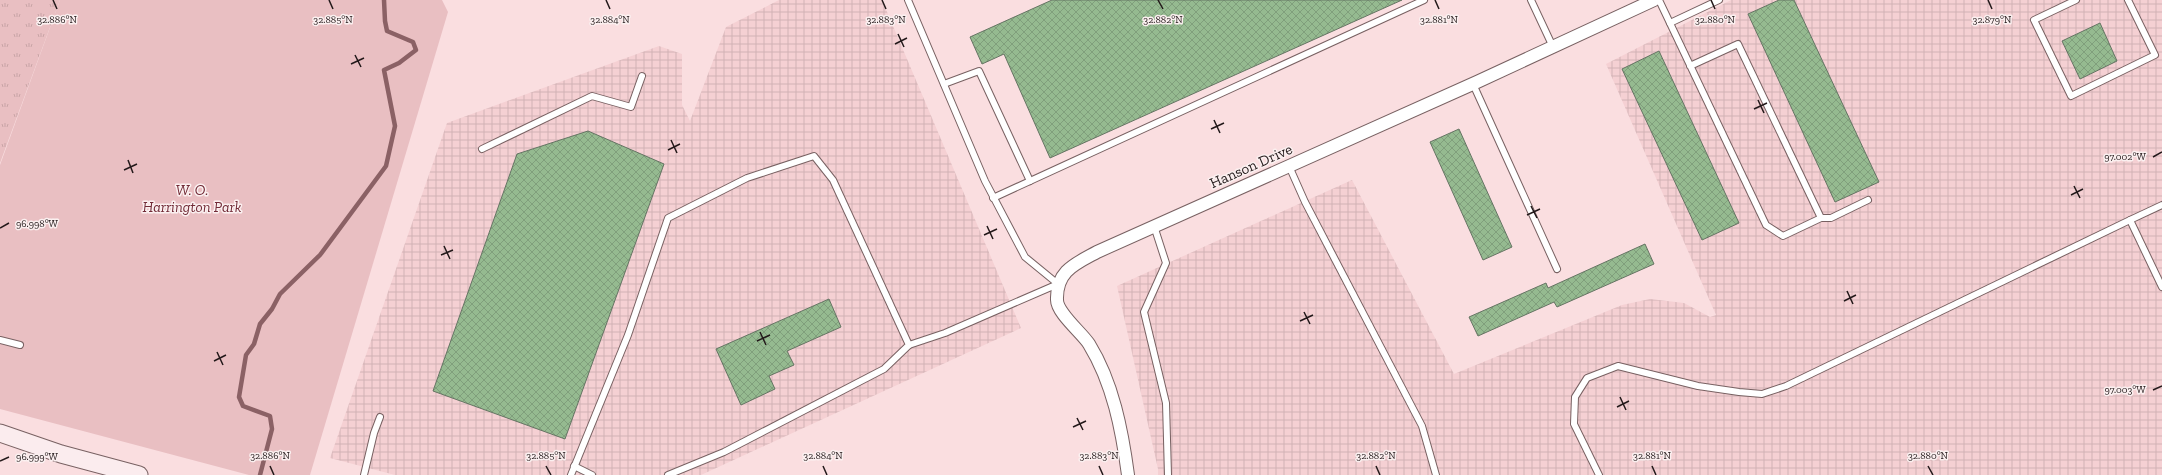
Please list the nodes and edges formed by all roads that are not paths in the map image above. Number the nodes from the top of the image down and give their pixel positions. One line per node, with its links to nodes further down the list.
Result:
1 (908, 0): 13 (lane)
2 (1424, 0): 17 (lane)
3 (1531, 0): 10 (lane)
4 (1654, 0): 10 (street, Hanson Drive)
5 (1659, 0): 9 (lane)
6 (1719, 0): 9 (lane)
7 (2076, 0): 8 (lane)
8 (2128, 0)
9 (1670, 23): 11 (lane)
10 (1553, 47): 14 (street, Hanson Drive)
11 (1690, 66): 21 (lane); 21 (lane)
12 (642, 76): 15 (lane)
13 (944, 84): 17 (lane); 18 (lane)
14 (1473, 84): 16 (street, Hanson Drive); 24 (lane)
15 (482, 149)
16 (1289, 166): 23 (street, Hanson Drive); 40 (lane)
17 (1030, 181): 18 (lane)
18 (994, 198): 25 (lane)
19 (1868, 200): 21 (lane)
20 (2162, 205): 22 (lane)
21 (1821, 218)
22 (2130, 220): 26 (lane); 41 (lane)
23 (1154, 226): 25 (street, Hanson Drive); 39 (lane)
24 (1557, 269)
25 (1058, 284): 29 (lane); 38 (street)
26 (2162, 287)
27 (0, 340): 28 (lane)
28 (20, 345)
29 (909, 345): 32 (lane); 37 (lane)
30 (380, 417): 34 (lane)
31 (0, 432): 33 (main road)
32 (574, 466): 35 (lane); 36 (lane)
33 (139, 475)
34 (364, 475)
35 (571, 475)
36 (592, 475)
37 (668, 475)
38 (1128, 475)
39 (1168, 475)
40 (1436, 475)
41 (1599, 475)

